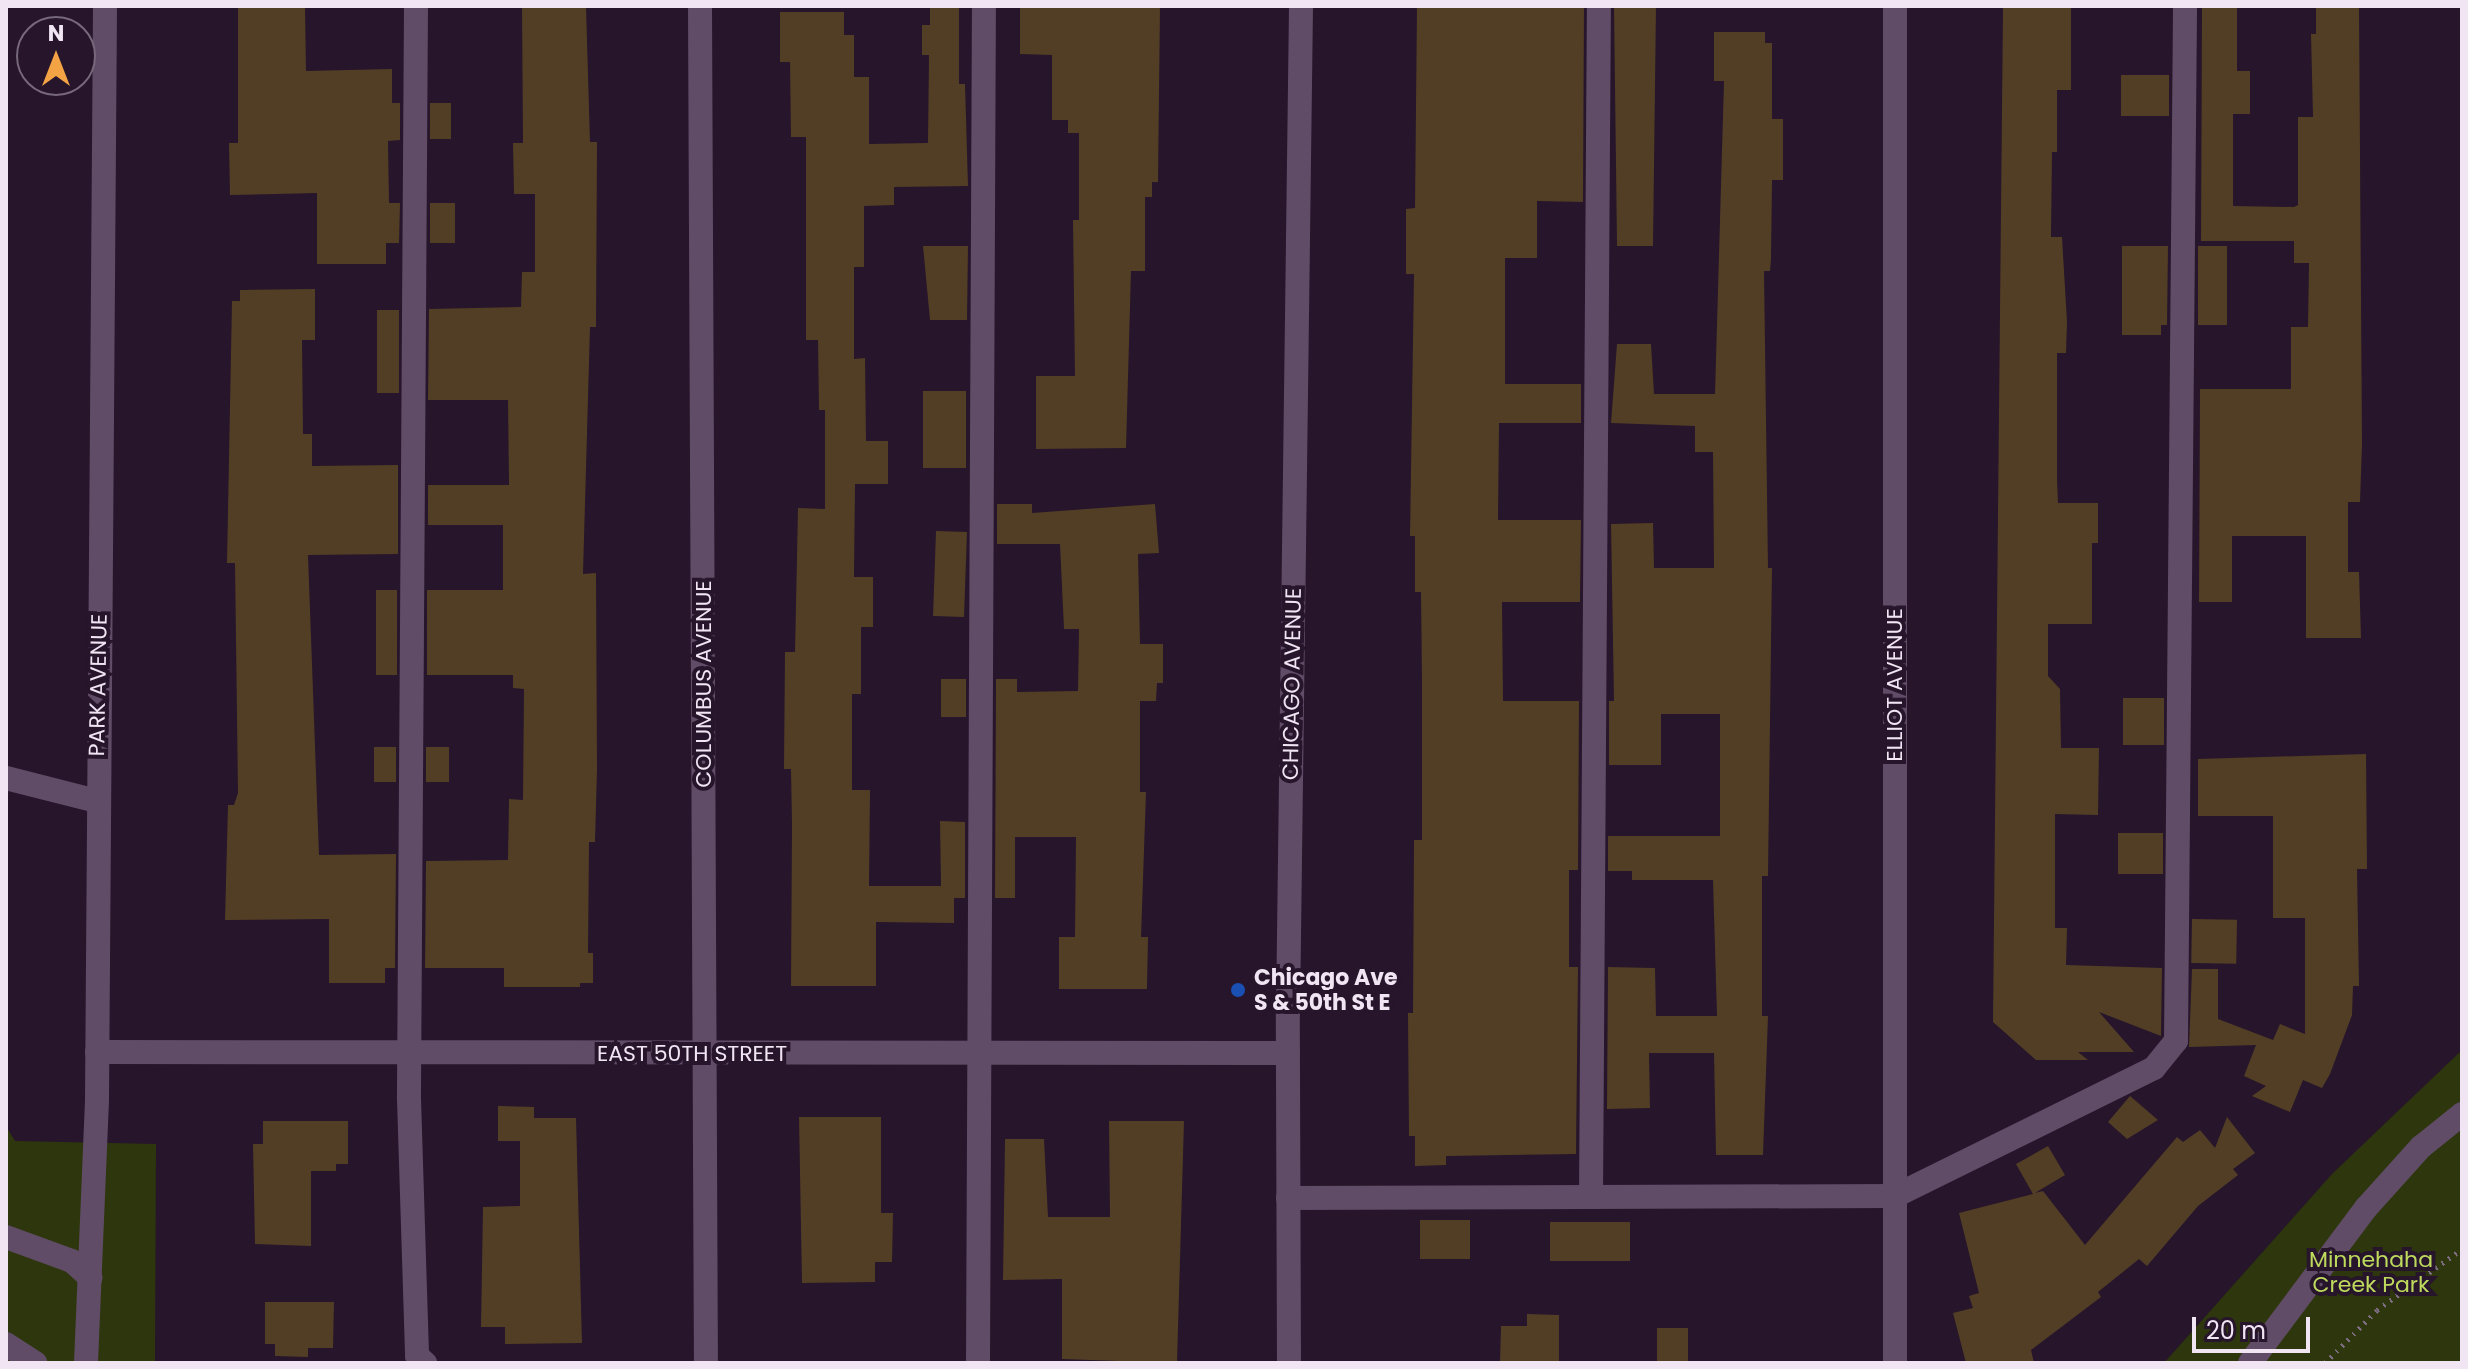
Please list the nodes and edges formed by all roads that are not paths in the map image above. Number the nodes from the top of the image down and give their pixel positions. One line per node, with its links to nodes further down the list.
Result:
1 (105, 6): 10 (street, PARK AVENUE)
2 (416, 6): 12 (street)
3 (700, 6): 14 (street, COLUMBUS AVENUE)
4 (984, 6): 15 (street)
5 (1301, 6): 13 (street, CHICAGO AVENUE)
6 (1599, 6): 18 (street)
7 (1895, 6): 17 (street, ELLIOT AVENUE)
8 (2185, 6): 17 (street)
9 (6, 778): 10 (street)
10 (97, 801): 11 (street, PARK AVENUE)
11 (97, 1052): 12 (street, EAST 50TH STREET); 21 (street, PARK AVENUE)
12 (409, 1053): 14 (street, EAST 50TH STREET); 25 (street)
13 (1288, 1053): 15 (street, EAST 50TH STREET); 19 (street, CHICAGO AVENUE)
14 (706, 1054): 15 (street, EAST 50TH STREET); 26 (street, COLUMBUS AVENUE)
15 (977, 1054): 27 (street)
16 (2462, 1114): 30 (street)
17 (1895, 1196): 18 (street); 29 (street, ELLIOT AVENUE)
18 (1591, 1197): 19 (street)
19 (1288, 1198): 28 (street, CHICAGO AVENUE)
20 (6, 1237): 21 (street)
21 (91, 1278): 24 (street, PARK AVENUE)
22 (6, 1344): 23 (street)
23 (35, 1363)
24 (86, 1363)
25 (425, 1363)
26 (706, 1363)
27 (978, 1363)
28 (1289, 1363)
29 (1895, 1363)
30 (2250, 1363)

